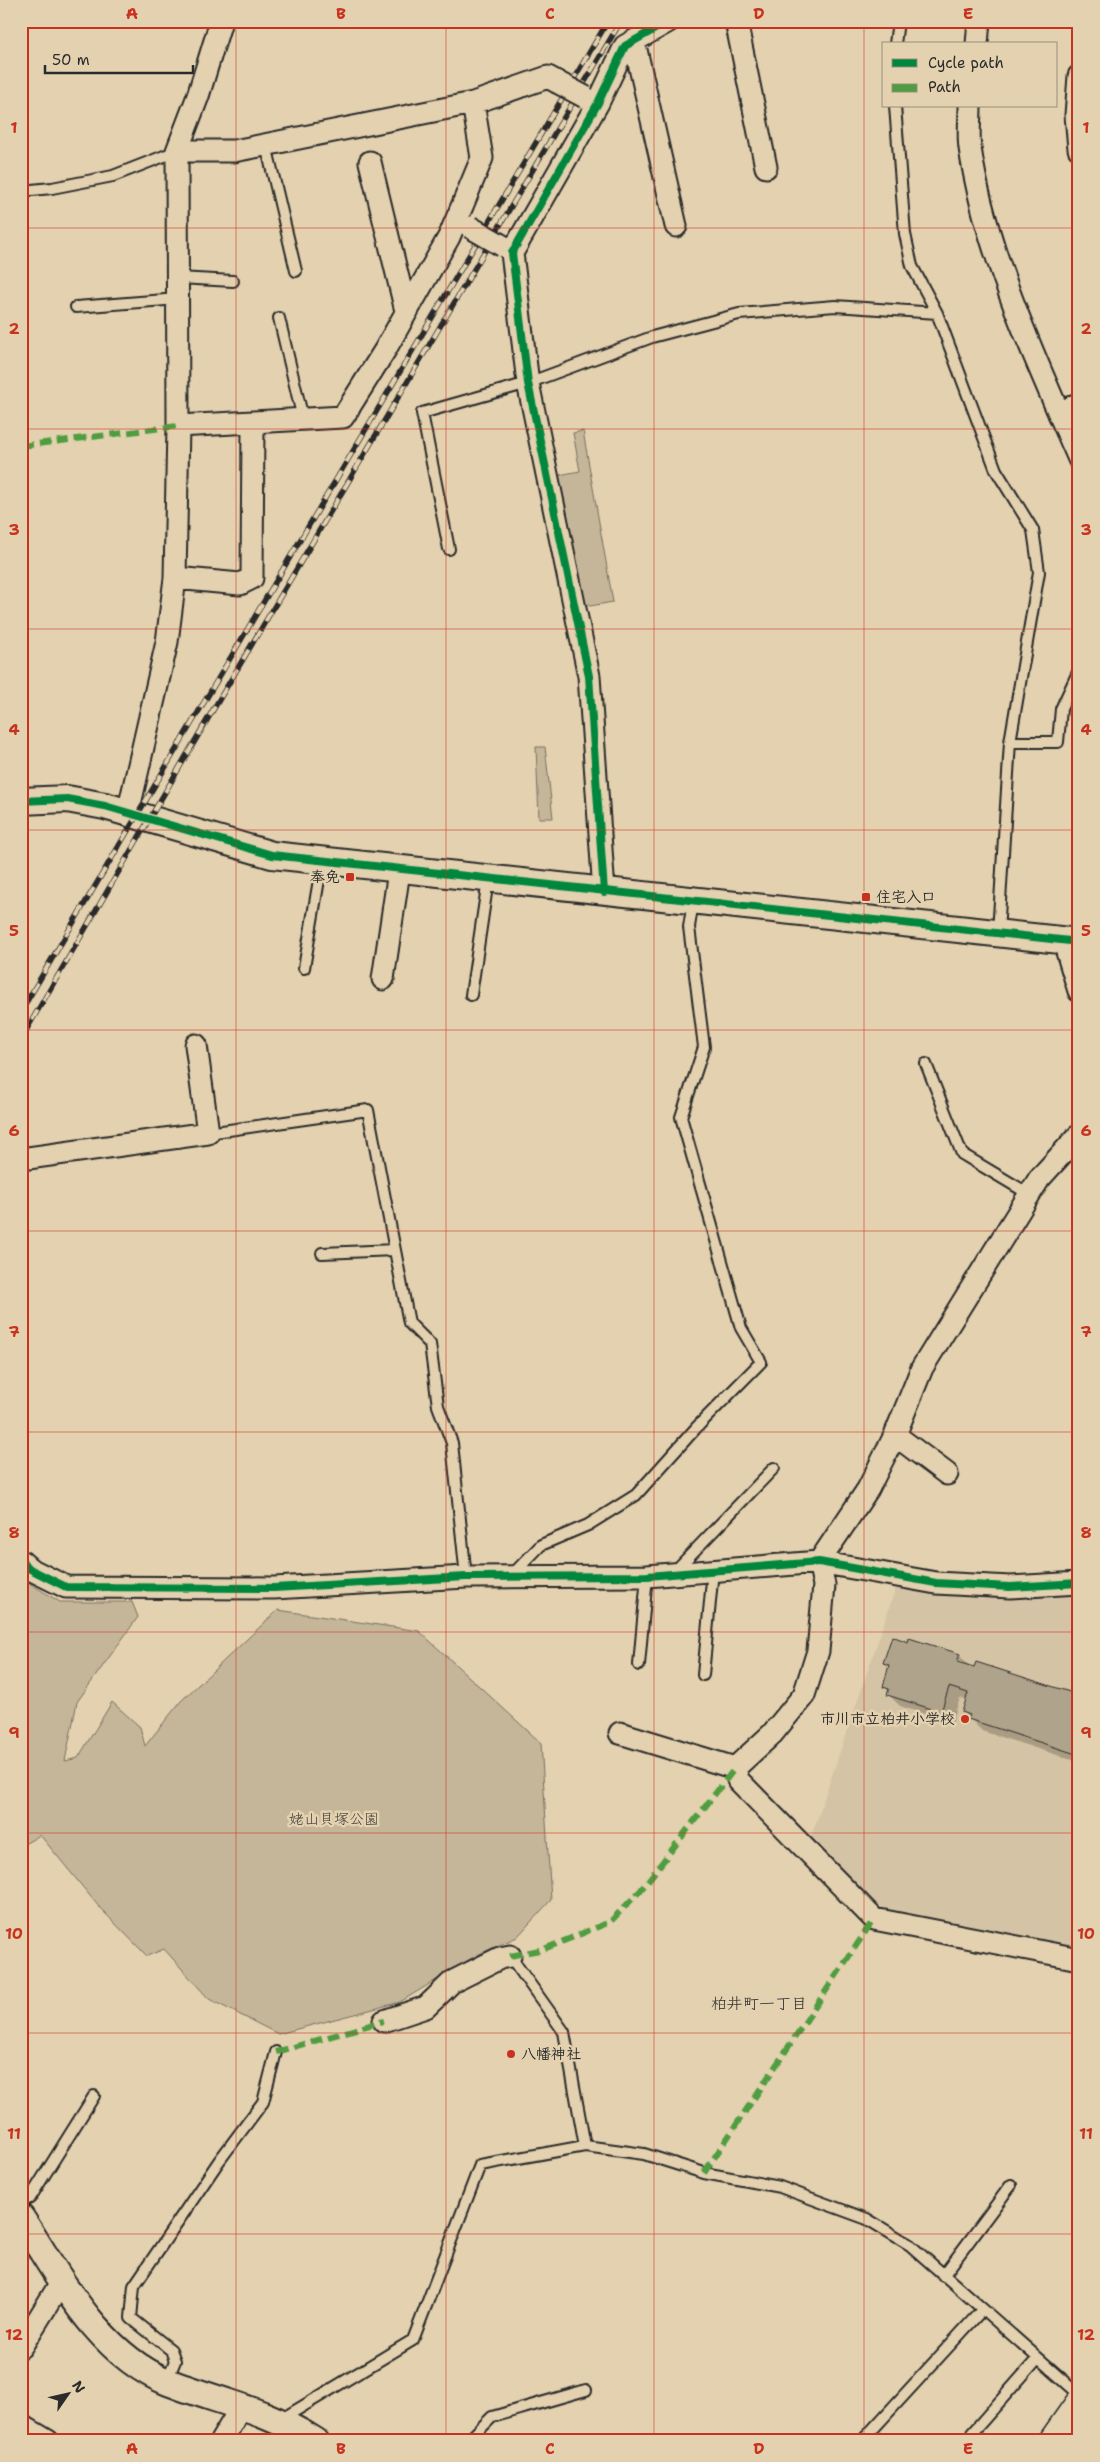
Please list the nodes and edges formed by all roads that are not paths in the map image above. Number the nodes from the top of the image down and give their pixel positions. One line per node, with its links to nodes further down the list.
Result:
1 (221, 21): 16 (street)
2 (669, 21): 6 (street)
3 (736, 21): 18 (street)
4 (898, 21): 7 (lane)
5 (979, 21): 8 (street)
6 (634, 42): 10 (street); 21 (street)
7 (895, 42)
8 (977, 42)
9 (1079, 76): 15 (street)
10 (591, 100): 11 (street, bridge); 22 (street)
11 (473, 103): 14 (street); 20 (street)
12 (895, 108): 28 (lane)
13 (970, 108): 32 (street)
14 (266, 145): 16 (street); 23 (lane)
15 (1079, 149)
16 (177, 151): 19 (lane); 25 (street)
17 (370, 162): 27 (street)
18 (766, 167)
19 (21, 191)
20 (463, 224): 22 (street, bridge); 27 (street)
21 (676, 226)
22 (508, 250): 30 (street)
23 (296, 271)
24 (233, 281): 25 (lane)
25 (178, 289): 26 (lane); 35 (street)
26 (76, 307)
27 (406, 311): 33 (street)
28 (937, 313): 30 (lane); 40 (lane)
29 (278, 318): 33 (lane)
30 (528, 382): 37 (lane); 46 (street)
31 (1079, 403): 32 (street)
32 (1059, 414): 36 (street)
33 (303, 419): 34 (street)
34 (252, 422): 35 (street); 38 (street)
35 (178, 426): 38 (street)
36 (1079, 459)
37 (449, 549)
38 (175, 578): 42 (street)
39 (1079, 670): 40 (lane)
40 (1010, 742): 48 (lane)
41 (21, 801): 42 (street)
42 (128, 813): 43 (street)
43 (322, 862): 44 (street); 50 (lane)
44 (399, 871): 45 (street); 51 (street)
45 (488, 879): 46 (street); 53 (lane)
46 (604, 892): 47 (street)
47 (694, 901): 48 (street); 71 (lane)
48 (998, 934): 49 (street)
49 (1071, 942): 52 (street)
50 (304, 968)
51 (383, 979)
52 (1079, 990)
53 (471, 996)
54 (196, 1045): 56 (street)
55 (926, 1064): 59 (lane)
56 (208, 1133): 58 (street); 60 (lane)
57 (1079, 1135): 59 (street)
58 (21, 1159)
59 (1029, 1194): 62 (street)
60 (395, 1250): 61 (lane); 70 (lane)
61 (322, 1254)
62 (895, 1435): 64 (street); 66 (street)
63 (774, 1468): 68 (lane)
64 (947, 1474)
65 (21, 1561): 70 (street)
66 (819, 1562): 67 (street); 72 (street); 76 (street)
67 (712, 1570): 68 (street); 74 (lane)
68 (673, 1574): 69 (street)
69 (647, 1576): 71 (street); 73 (lane)
70 (466, 1577): 71 (street)
71 (510, 1577)
72 (1079, 1583)
73 (639, 1665)
74 (703, 1675)
75 (620, 1733): 76 (street)
76 (734, 1768): 78 (street)
77 (510, 1956): 79 (street); 82 (lane)
78 (1079, 1959)
79 (384, 2021)
80 (276, 2052): 91 (lane)
81 (94, 2096): 84 (lane)
82 (585, 2146): 86 (lane); 96 (lane)
83 (1011, 2185): 86 (lane)
84 (21, 2202)
85 (21, 2218): 87 (street)
86 (943, 2276): 88 (lane)
87 (62, 2281): 89 (street); 91 (street)
88 (982, 2310): 90 (lane); 102 (lane)
89 (21, 2346)
90 (1038, 2358): 93 (lane); 103 (lane)
91 (167, 2381): 95 (street)
92 (586, 2390): 101 (lane)
93 (1079, 2394)
94 (1079, 2404): 104 (main road)
95 (242, 2406): 96 (street); 99 (street)
96 (279, 2421): 100 (street)
97 (21, 2425): 98 (street)
98 (48, 2441)
99 (221, 2441)
100 (315, 2441)
101 (468, 2441)
102 (862, 2441)
103 (965, 2441)
104 (1053, 2441)

